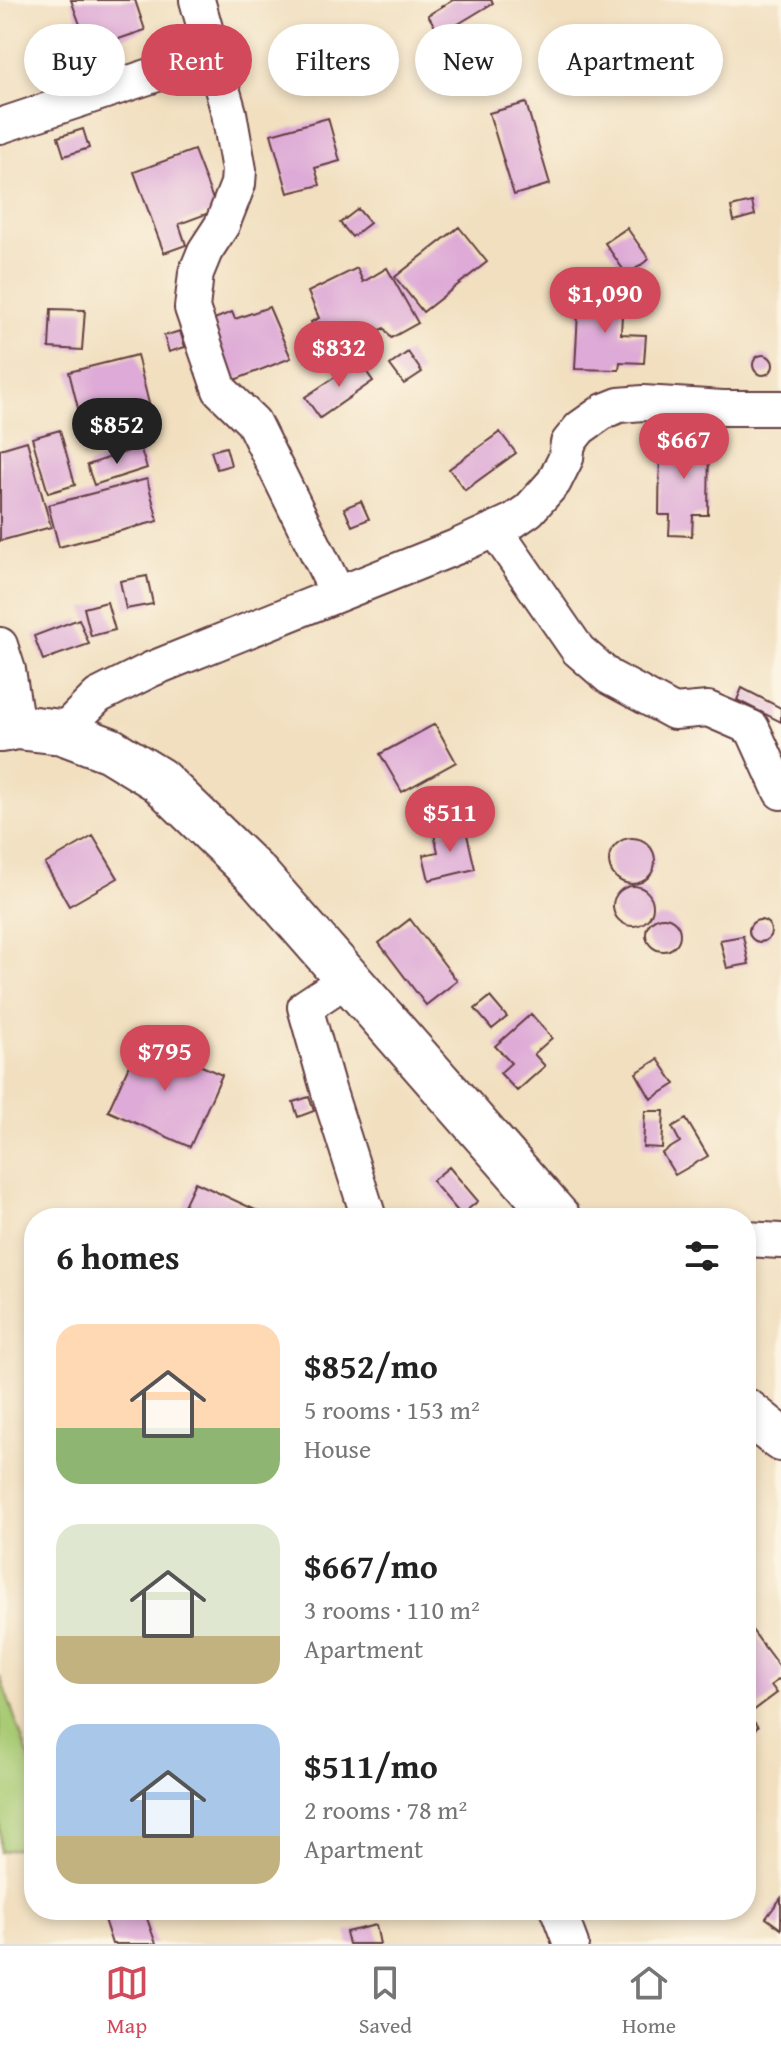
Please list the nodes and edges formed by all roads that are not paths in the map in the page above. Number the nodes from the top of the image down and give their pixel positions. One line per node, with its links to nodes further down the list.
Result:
1 (197, 0): 2 (street)
2 (203, 24)
3 (141, 79): 5 (street)
4 (224, 96): 8 (street)
5 (0, 126)
6 (781, 408): 7 (street)
7 (495, 530): 8 (street); 12 (street)
8 (337, 592): 11 (street)
9 (0, 645): 10 (street)
10 (8, 729): 11 (street)
11 (62, 732): 13 (street)
12 (781, 792)
13 (347, 979): 14 (street); 15 (street)
14 (366, 1208)
15 (549, 1208)
16 (756, 1240): 17 (street)
17 (781, 1241)
18 (756, 1419): 19 (street)
19 (781, 1439)
20 (562, 1920): 21 (street)
21 (571, 1944)

